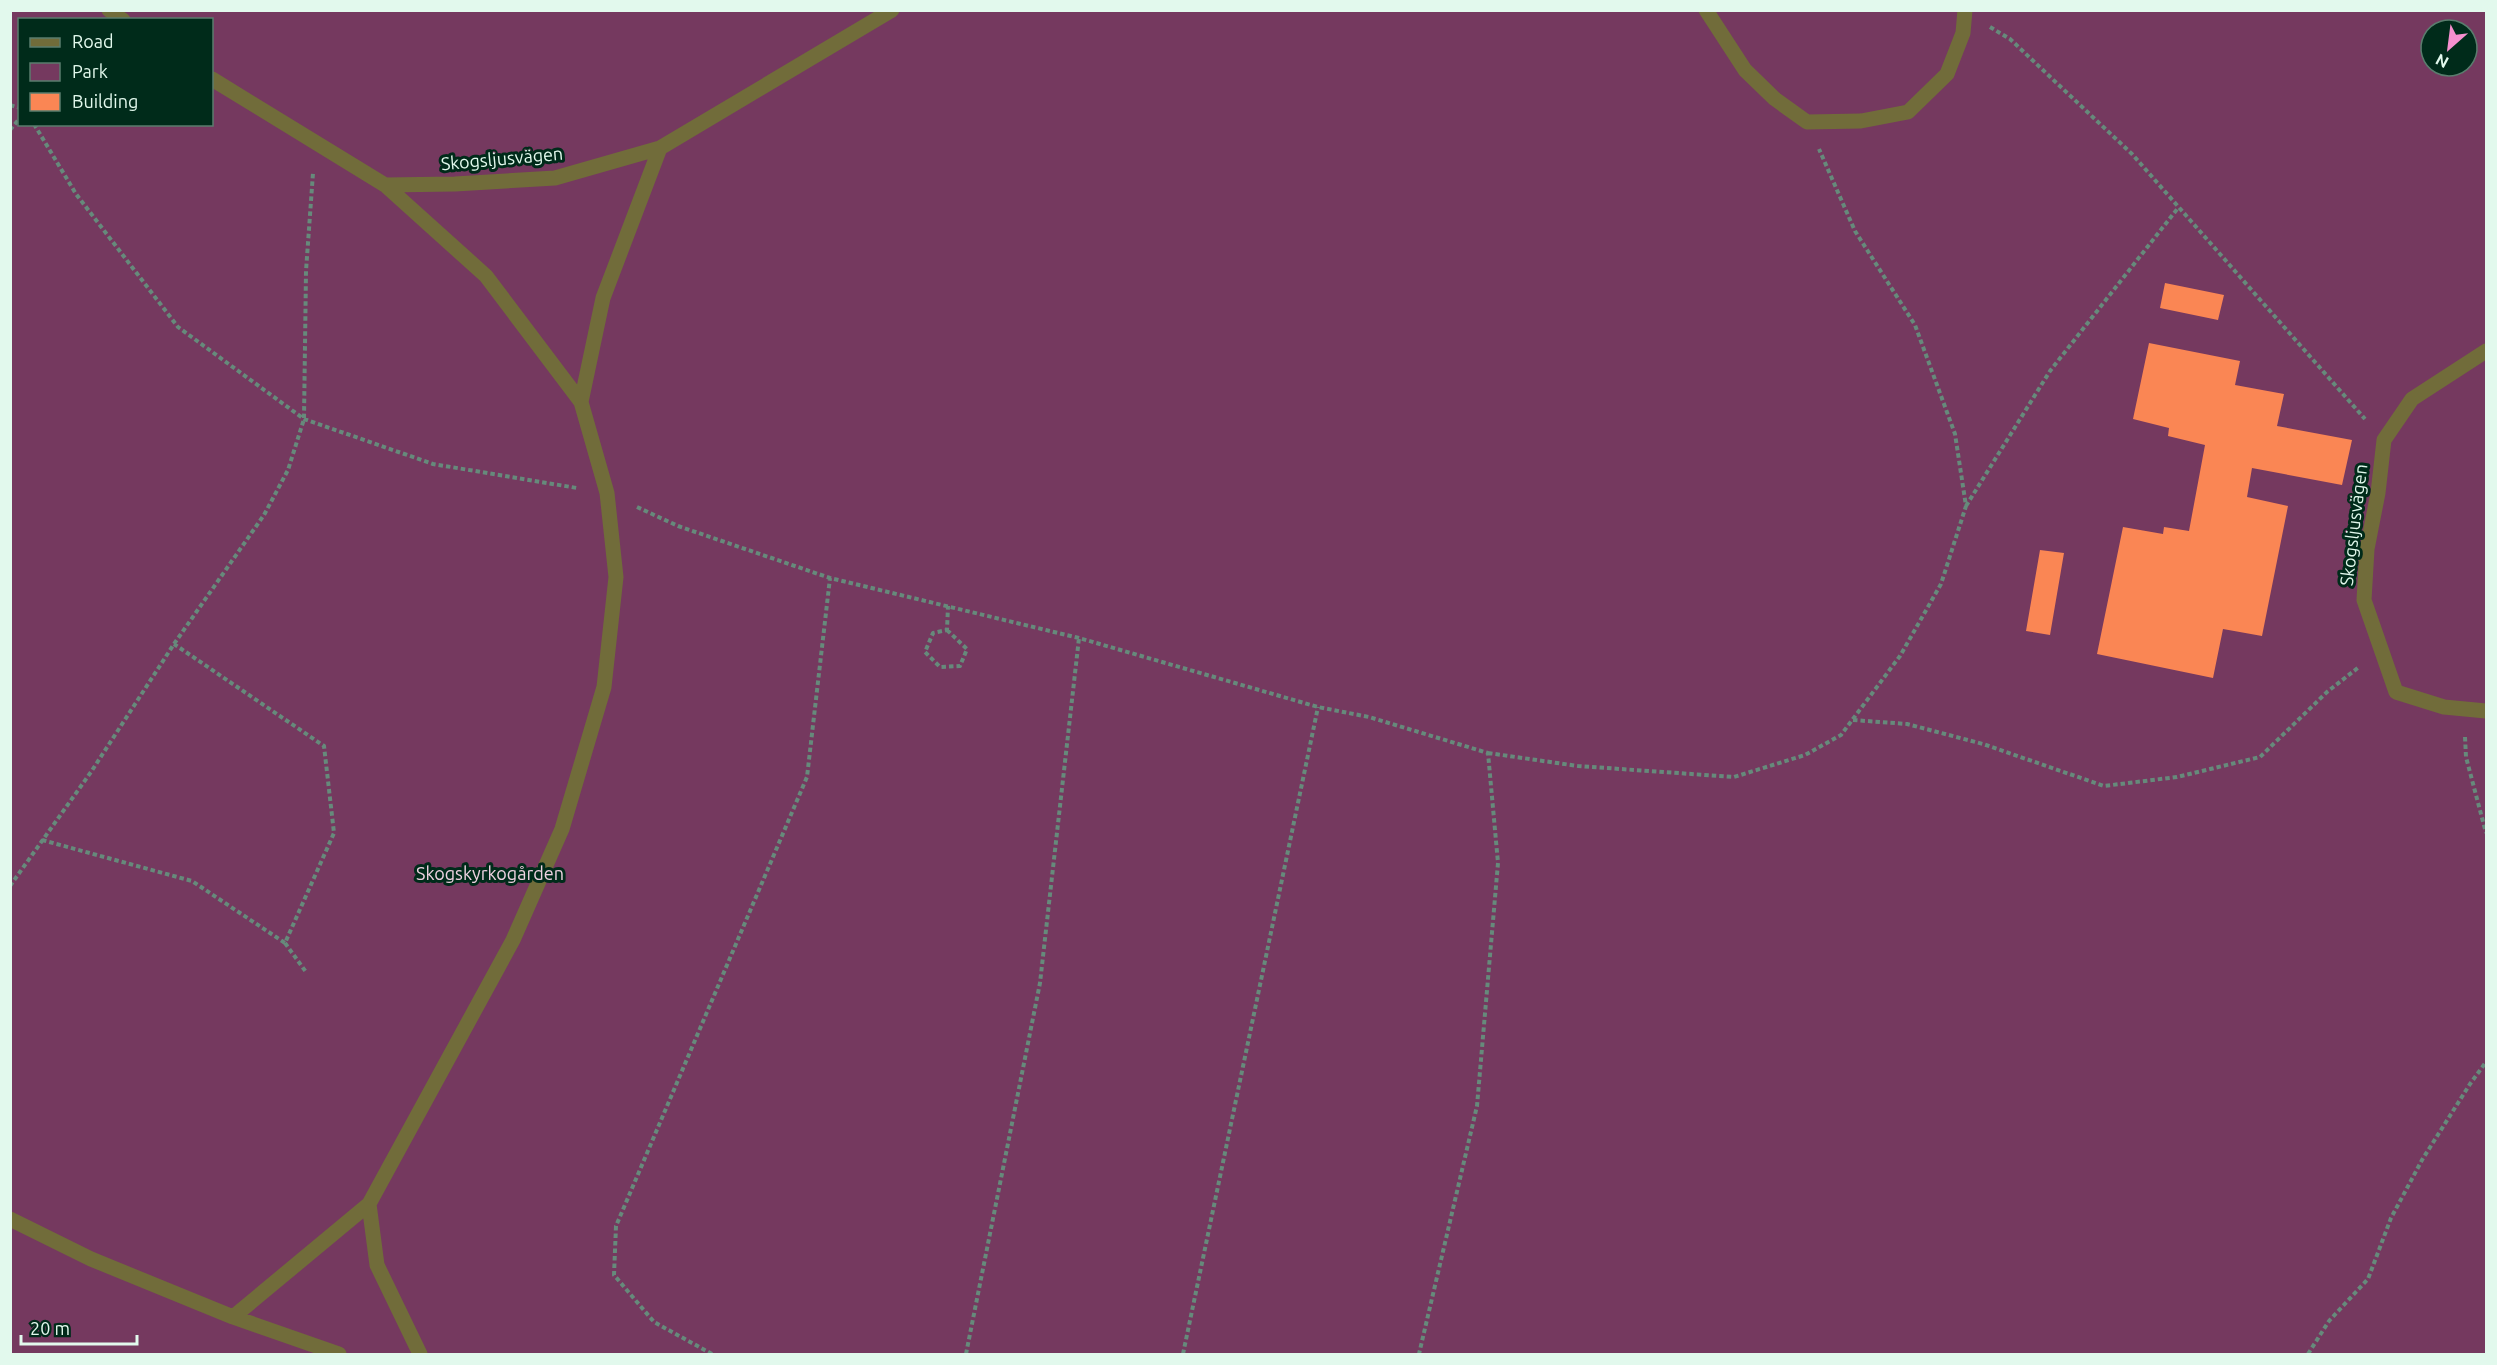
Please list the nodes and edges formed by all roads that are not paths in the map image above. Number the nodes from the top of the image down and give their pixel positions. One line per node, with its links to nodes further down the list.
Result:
1 (892, 10): 5 (street, Skogsljusvägen)
2 (1706, 10): 3 (street)
3 (1965, 12)
4 (213, 80): 6 (street)
5 (660, 148): 6 (street, Skogsljusvägen); 8 (street)
6 (385, 185): 8 (street)
7 (2487, 351): 9 (street, Skogsljusvägen)
8 (582, 402): 10 (street)
9 (2487, 711)
10 (369, 1204): 12 (street); 14 (street)
11 (10, 1219): 12 (street)
12 (232, 1317): 13 (street)
13 (339, 1354)
14 (420, 1354)

